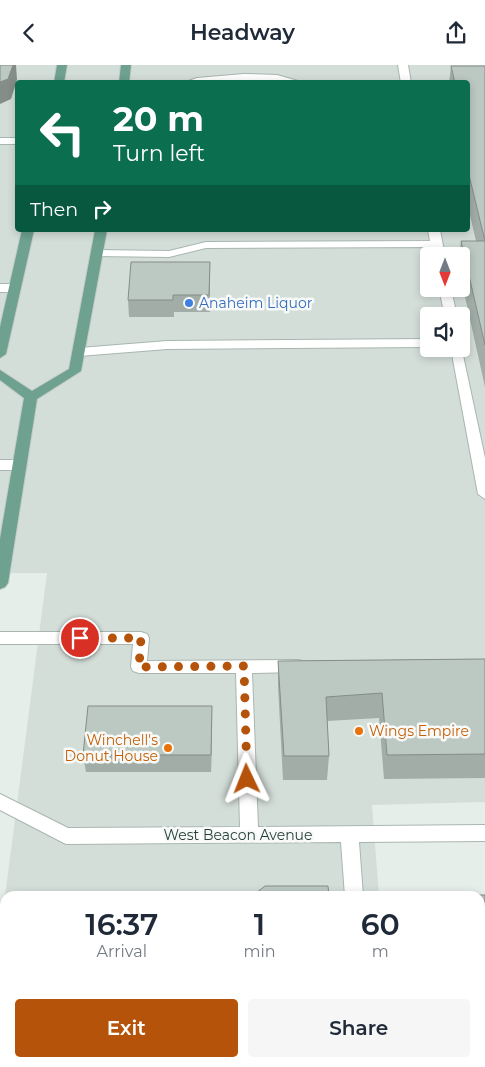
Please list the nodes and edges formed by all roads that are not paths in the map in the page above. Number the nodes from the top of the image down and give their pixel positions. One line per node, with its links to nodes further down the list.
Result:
1 (62, 65): 4 (main road)
2 (126, 65): 5 (main road)
3 (403, 65): 8 (street)
4 (60, 80)
5 (124, 80)
6 (204, 80): 7 (street)
7 (286, 80)
8 (406, 80)
9 (0, 141): 10 (street)
10 (15, 141)
11 (28, 232): 18 (main road)
12 (101, 232): 16 (main road)
13 (434, 232): 14 (street)
14 (437, 244): 15 (street); 16 (street)
15 (438, 247)
16 (97, 253): 20 (main road)
17 (0, 288): 18 (street)
18 (14, 288): 21 (main road)
19 (420, 343): 20 (street)
20 (79, 352): 24 (main road)
21 (0, 354)
22 (459, 357): 27 (street)
23 (0, 374): 24 (main road)
24 (31, 397): 26 (main road)
25 (0, 465): 26 (street)
26 (20, 465): 28 (main road)
27 (485, 495)
28 (4, 541): 29 (main road)
29 (0, 583)
30 (0, 638): 31 (street)
31 (244, 666): 32 (street); 35 (street)
32 (312, 666)
33 (0, 801): 35 (street, West Beacon Avenue)
34 (485, 833): 36 (street, West Beacon Avenue)
35 (249, 835): 36 (street, West Beacon Avenue)
36 (349, 835): 37 (street)
37 (354, 891)

